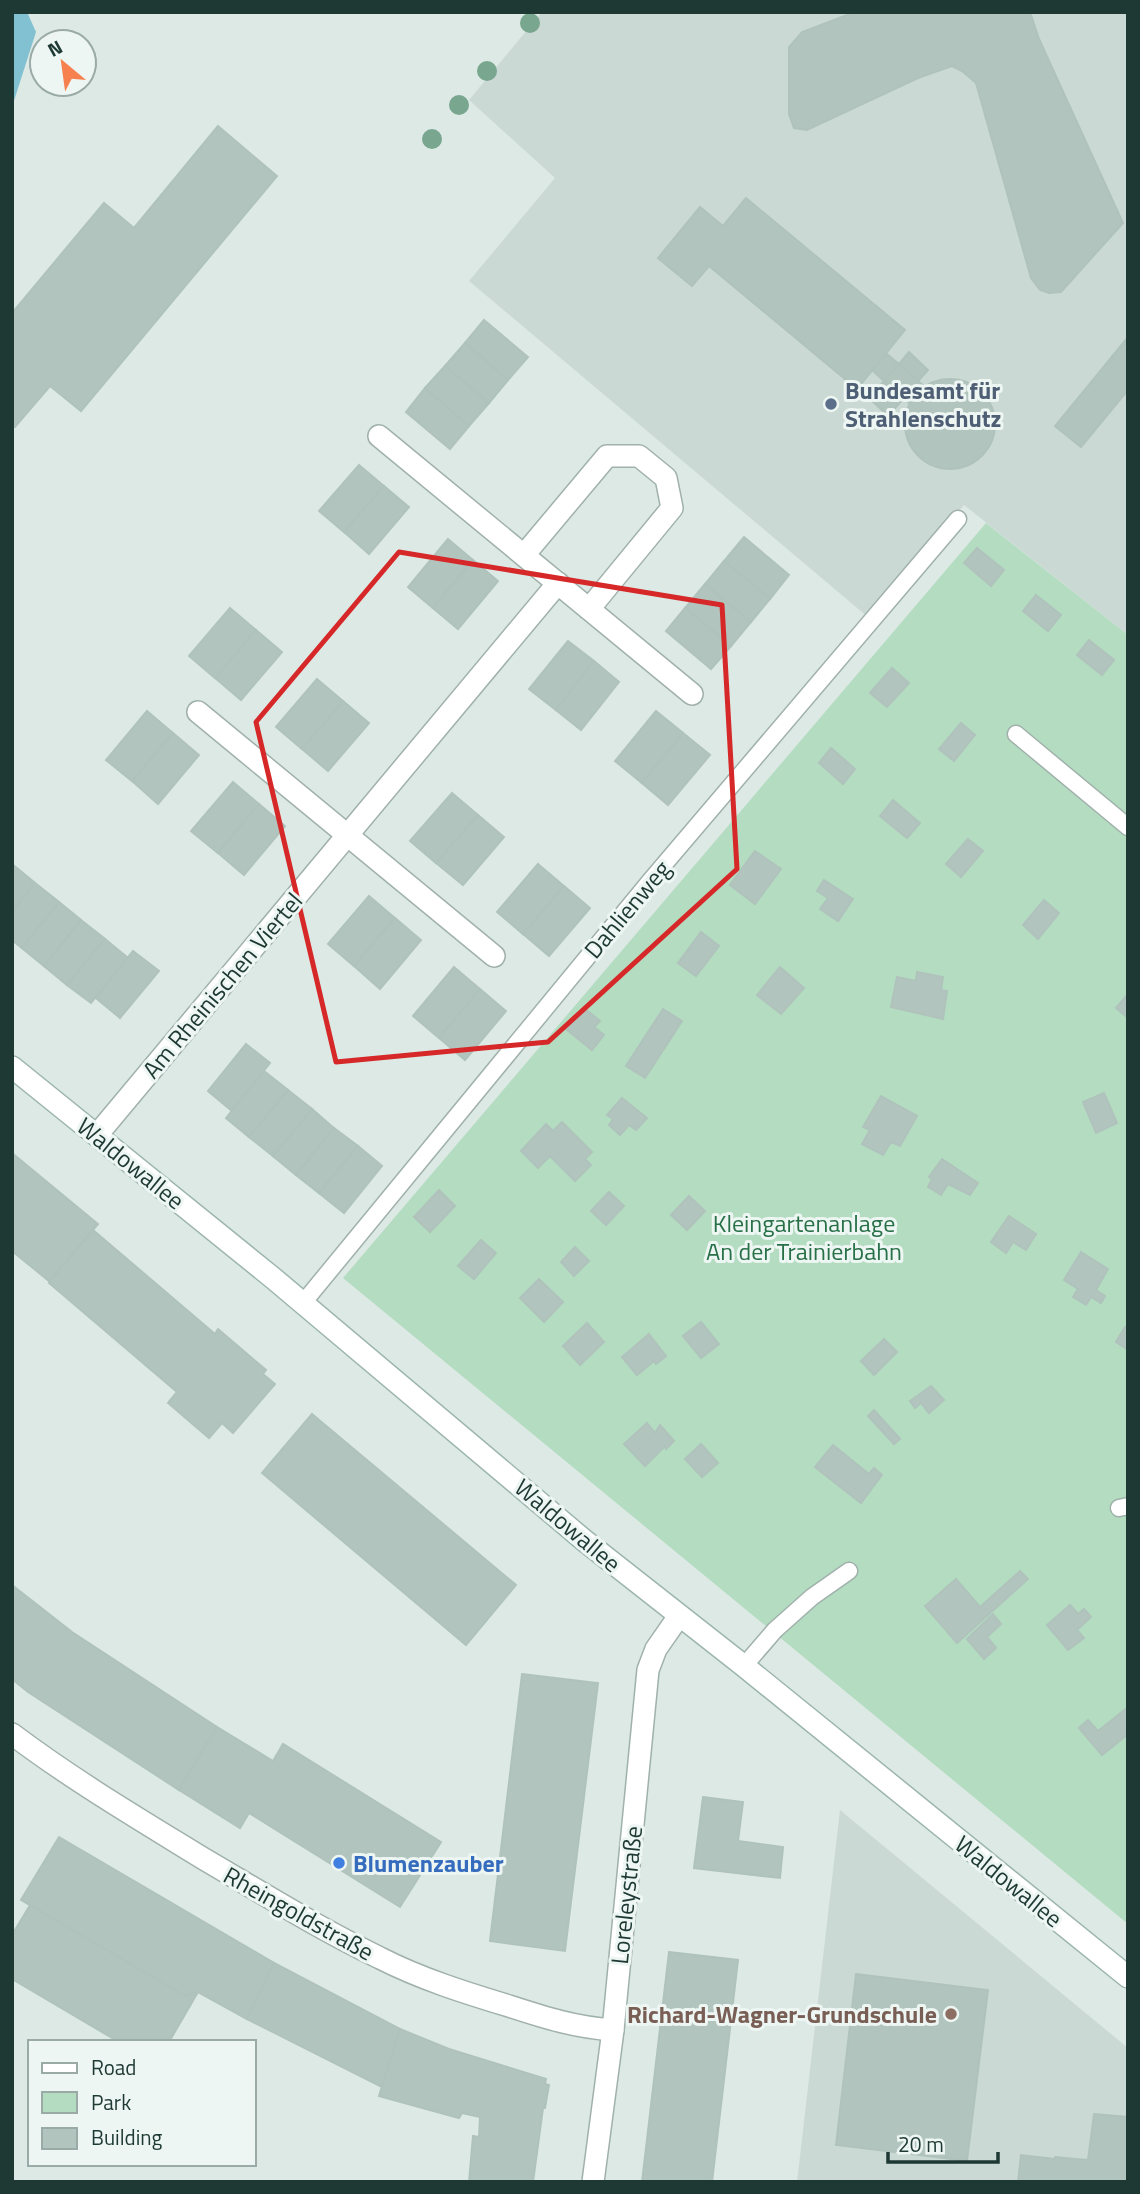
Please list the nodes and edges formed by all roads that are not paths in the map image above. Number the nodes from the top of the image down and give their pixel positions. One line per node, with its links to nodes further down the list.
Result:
1 (379, 436): 3 (street)
2 (958, 519): 14 (lane, Dahlienweg)
3 (524, 555): 4 (street); 5 (street)
4 (558, 583): 5 (street); 10 (street, Am Rheinischen Viertel)
5 (589, 609): 6 (street)
6 (692, 694)
7 (198, 712): 10 (street)
8 (1016, 734): 9 (lane)
9 (1128, 827)
10 (348, 835): 11 (street); 13 (street, Am Rheinischen Viertel)
11 (494, 956)
12 (12, 1067): 13 (street, Waldowallee)
13 (97, 1135): 14 (street, Waldowallee)
14 (303, 1303): 16 (street, Waldowallee)
15 (849, 1571): 17 (lane)
16 (679, 1616): 17 (street, Waldowallee); 20 (street, Loreleystraße)
17 (744, 1666): 19 (street, Waldowallee)
18 (12, 1734): 20 (street, Rheingoldstraße)
19 (1128, 1977)
20 (612, 2030): 21 (street, Loreleystraße)
21 (593, 2182)

